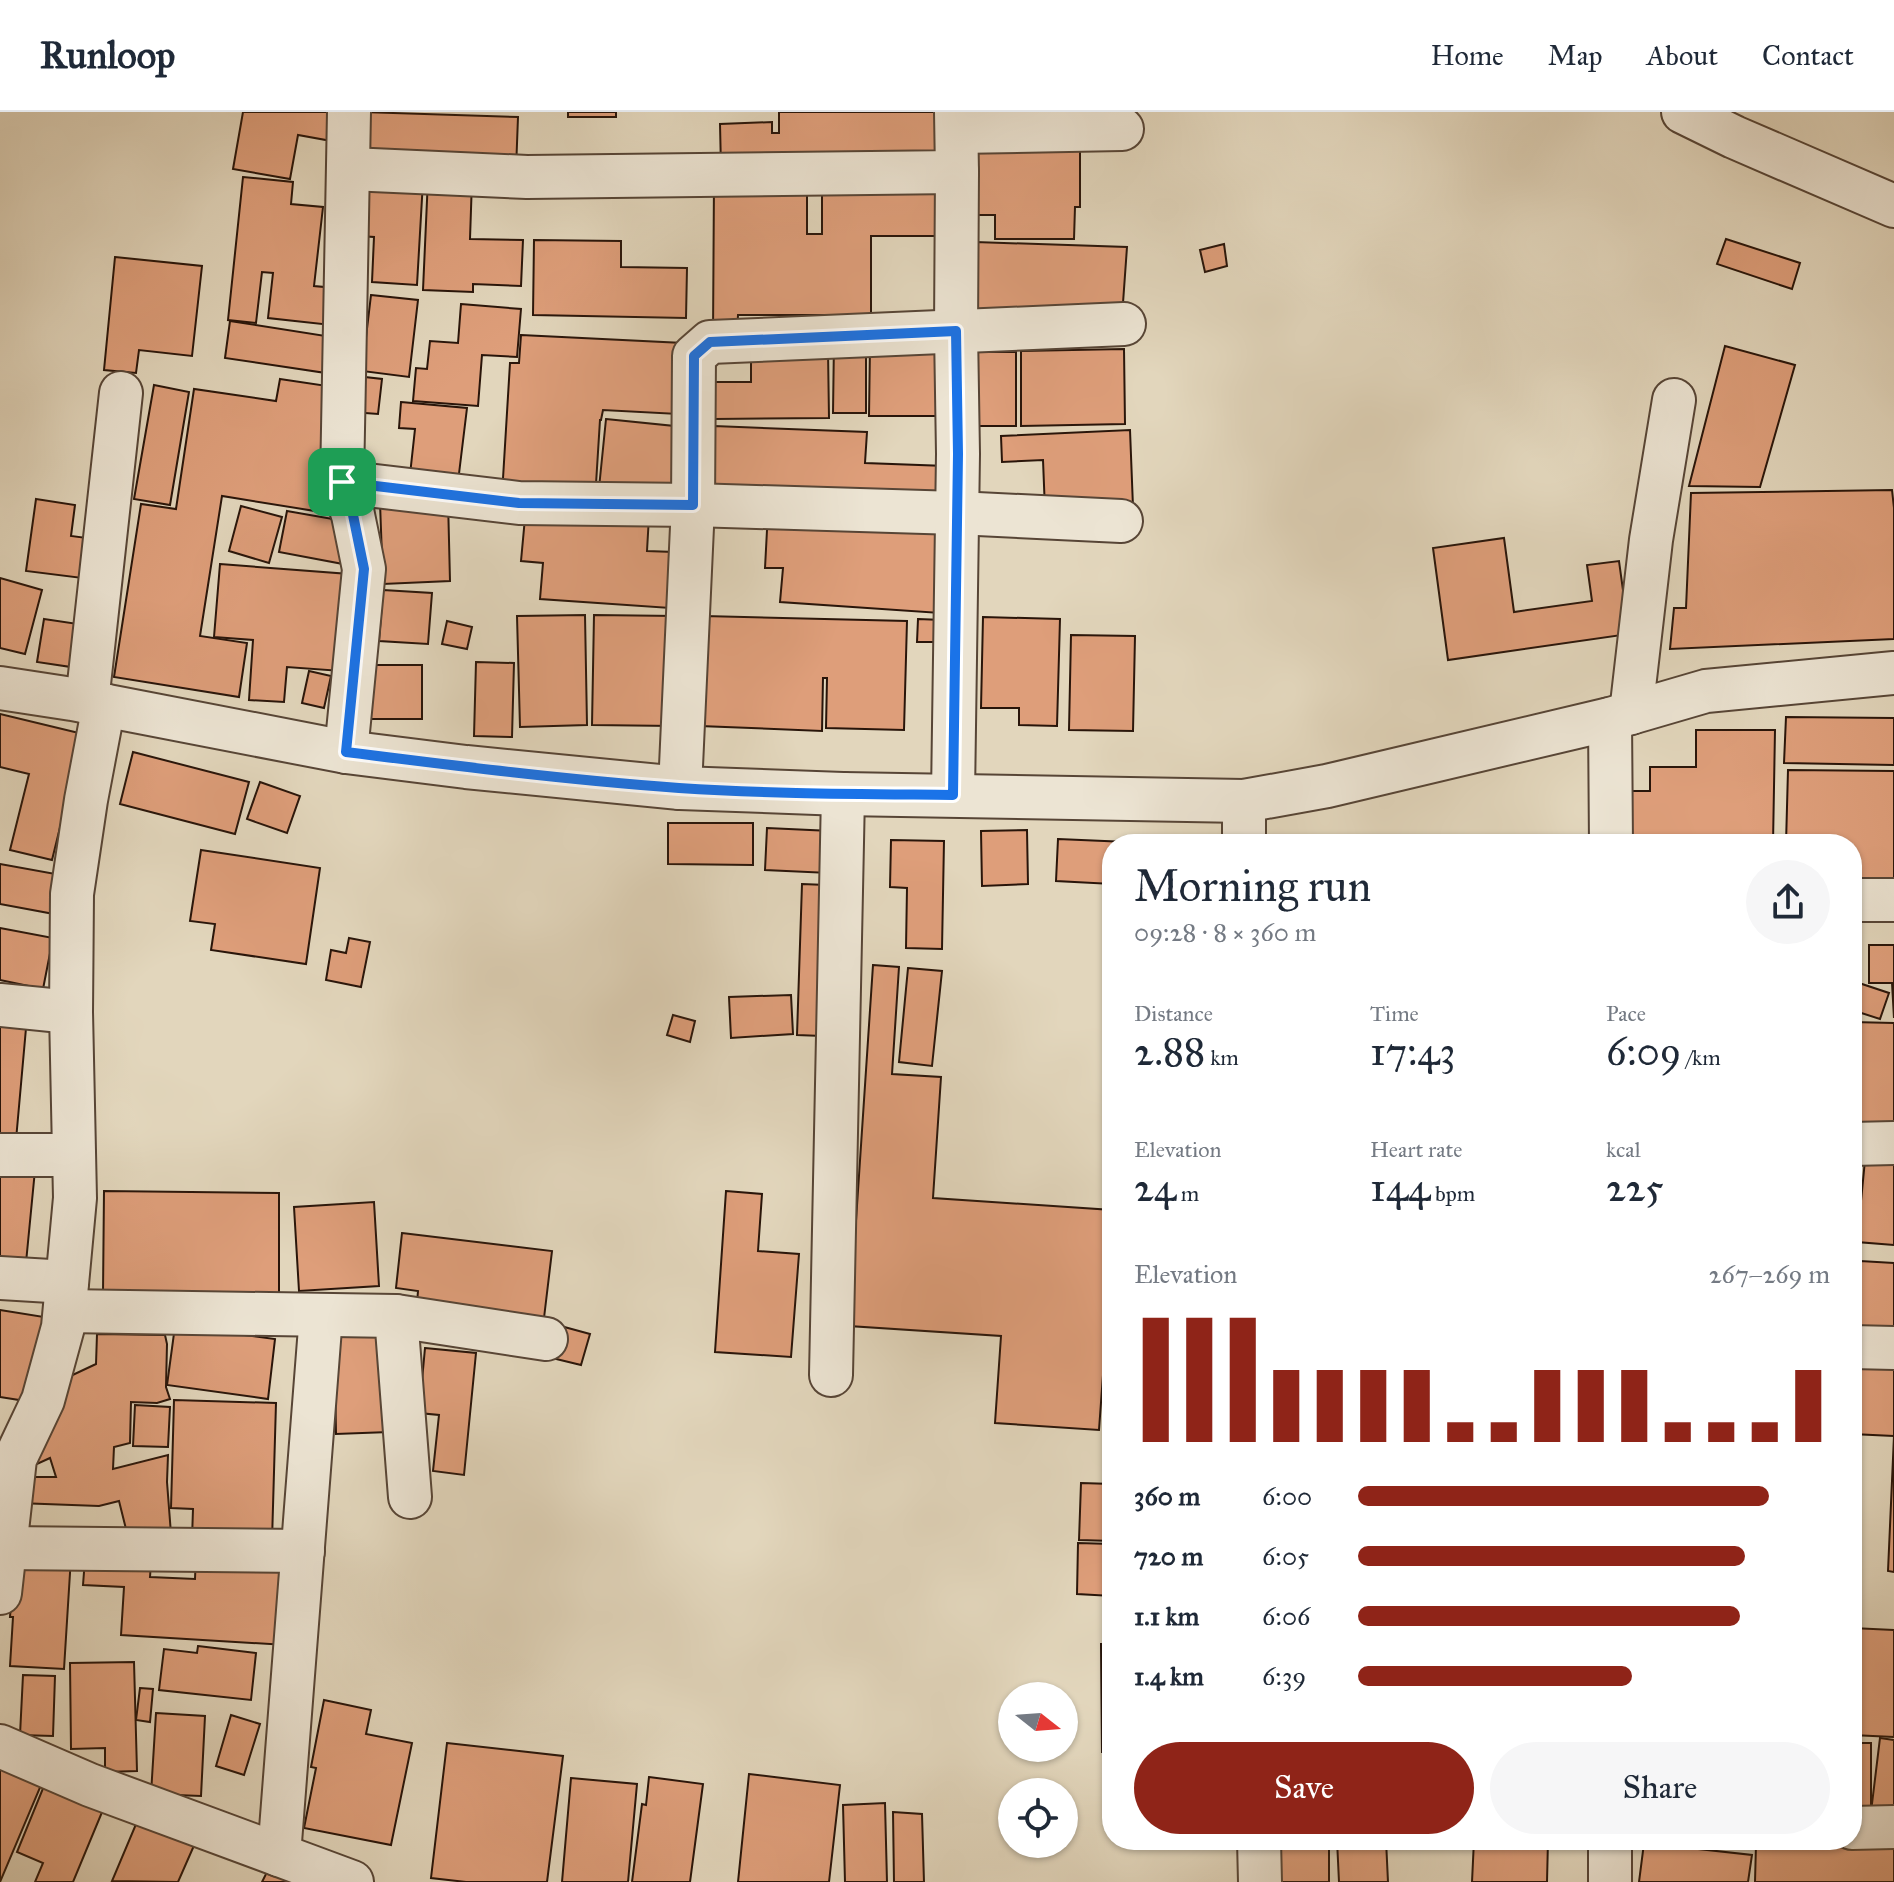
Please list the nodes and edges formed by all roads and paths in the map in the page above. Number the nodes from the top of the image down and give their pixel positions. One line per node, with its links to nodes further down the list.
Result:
1 (349, 112): 6 (street)
2 (1683, 112): 3 (street)
3 (1734, 124): 7 (street)
4 (1122, 129): 5 (street)
5 (957, 139): 6 (street); 9 (street)
6 (350, 169): 12 (street)
7 (1894, 206)
8 (1124, 324): 9 (street)
9 (956, 331): 13 (street); 14 (street)
10 (121, 393): 18 (street)
11 (1674, 400): 19 (street)
12 (342, 482): 13 (street); 20 (street)
13 (693, 505): 14 (street); 21 (street)
14 (957, 513): 15 (street); 23 (street)
15 (1121, 521)
16 (1894, 673): 19 (street)
17 (0, 688): 18 (street)
18 (96, 704): 20 (street); 30 (street)
19 (1620, 716): 24 (street); 26 (street)
20 (346, 752): 21 (street)
21 (680, 788): 22 (street)
22 (843, 794): 23 (street); 42 (street)
23 (953, 795): 24 (street)
24 (1244, 801): 25 (street)
25 (1244, 834)
26 (1612, 834)
27 (1862, 900): 28 (street)
28 (1894, 900)
29 (0, 1005): 30 (street)
30 (71, 1012): 34 (street)
31 (1894, 1143): 32 (street)
32 (1862, 1144)
33 (0, 1155): 34 (street)
34 (74, 1155): 36 (street)
35 (0, 1278): 36 (street)
36 (66, 1296): 37 (street); 44 (street)
37 (321, 1315): 38 (street); 45 (street)
38 (396, 1316): 39 (street); 43 (street)
39 (546, 1339)
40 (1862, 1347): 41 (street)
41 (1894, 1348)
42 (831, 1375)
43 (410, 1497)
44 (5, 1548): 45 (street); 46 (street)
45 (303, 1551): 52 (street)
46 (0, 1593)
47 (0, 1746): 52 (street)
48 (1894, 1827): 49 (street)
49 (1862, 1828)
50 (1259, 1850): 54 (street)
51 (1610, 1850): 55 (street)
52 (279, 1855): 53 (street)
53 (352, 1882)
54 (1260, 1882)
55 (1610, 1882)

